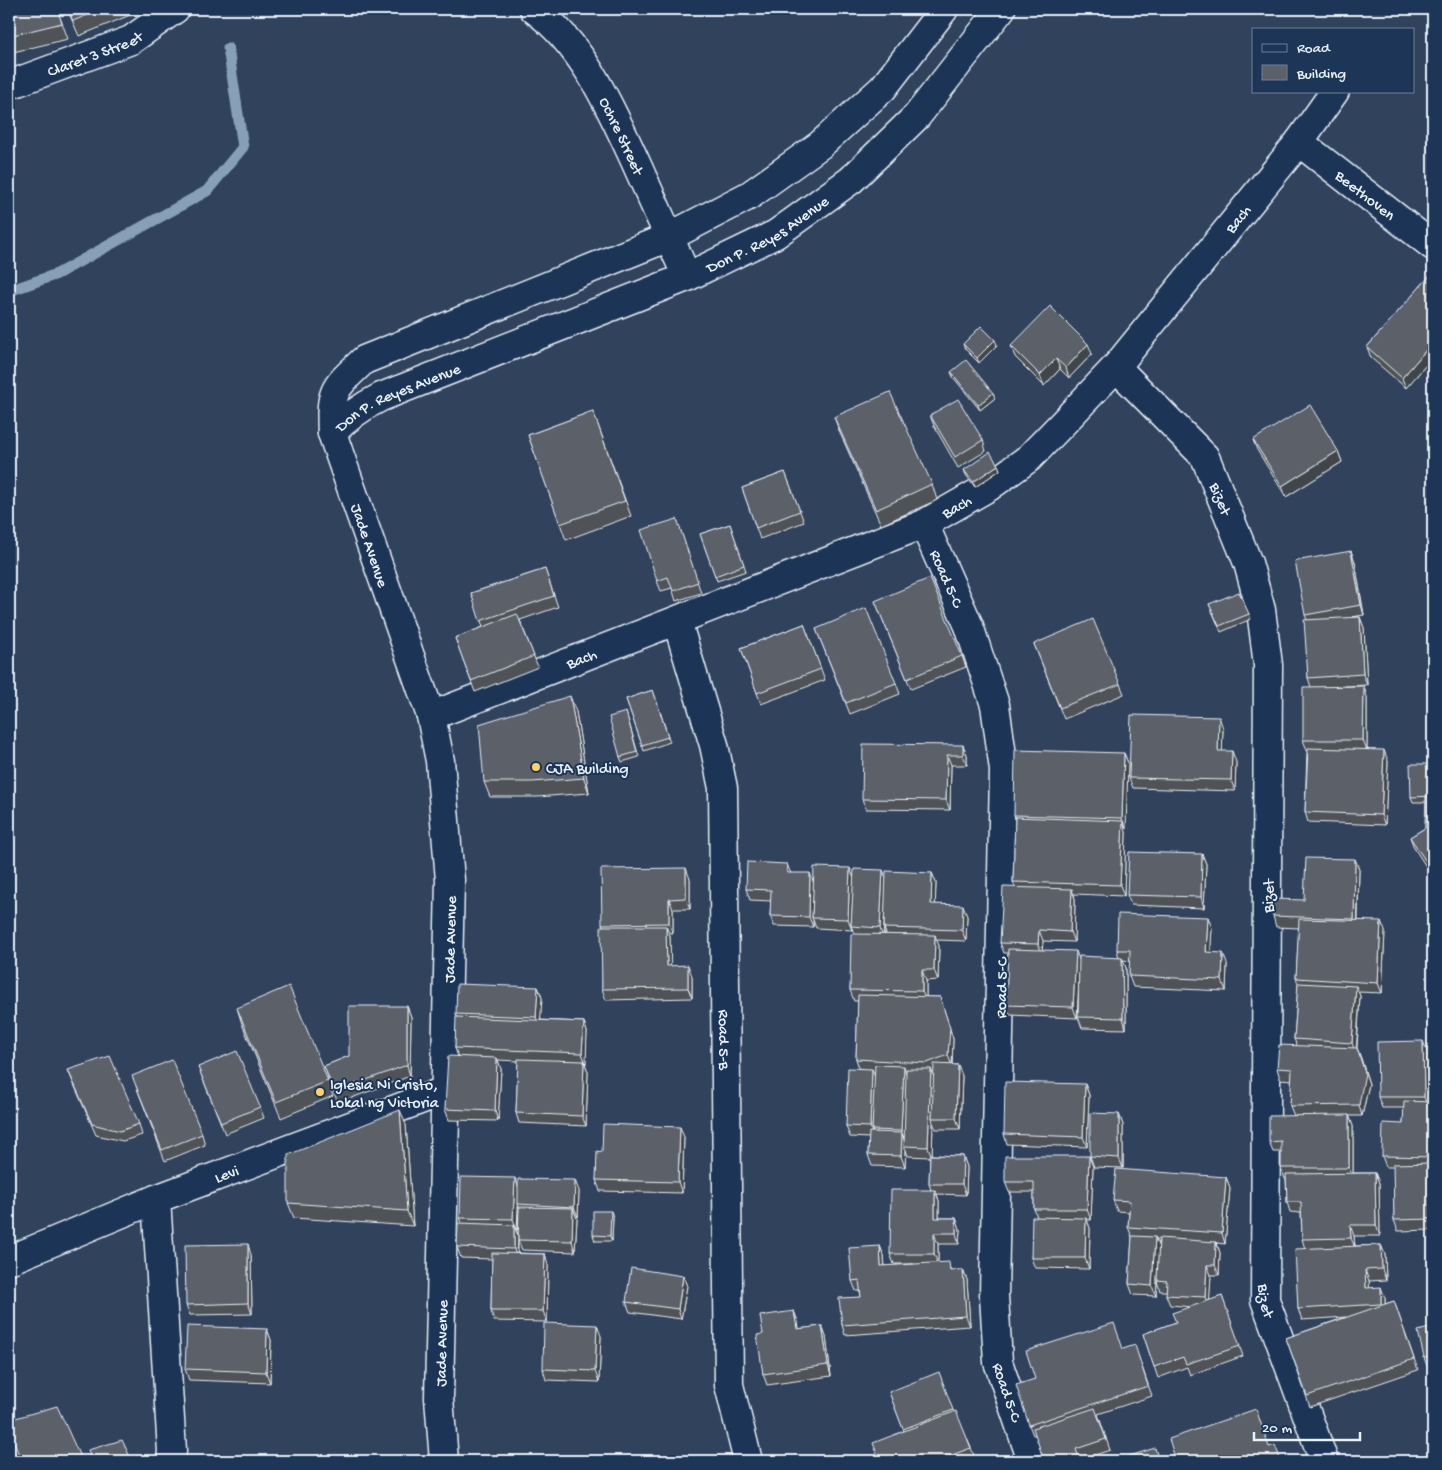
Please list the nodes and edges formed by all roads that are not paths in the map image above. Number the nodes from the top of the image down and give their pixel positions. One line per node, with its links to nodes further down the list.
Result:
1 (175, 9): 5 (street, Claret 3 Street)
2 (534, 9): 8 (street, Ochre Street)
3 (944, 9): 8 (street, Don P. Reyes Avenue)
4 (1001, 9): 10 (street, Don P. Reyes Avenue)
5 (9, 85)
6 (1334, 92): 7 (street, Bach)
7 (1299, 142): 9 (street, Beethoven); 11 (street, Bach)
8 (669, 237): 10 (street, Ochre Street); 12 (street, Don P. Reyes Avenue)
9 (1433, 246)
10 (687, 277): 12 (street, Don P. Reyes Avenue)
11 (1116, 367): 13 (street, Bach); 23 (street, Bizet)
12 (332, 433): 15 (street, Jade Avenue)
13 (924, 524): 14 (street, Bach); 22 (street, Road 5-C)
14 (677, 621): 15 (street, Bach); 21 (street, Road 5-B)
15 (431, 716): 16 (street, Jade Avenue)
16 (444, 1091): 17 (street, Levi); 20 (street, Jade Avenue)
17 (156, 1199): 18 (street, Levi); 19 (street)
18 (9, 1260)
19 (171, 1461)
20 (444, 1461)
21 (748, 1461)
22 (1032, 1461)
23 (1324, 1461)

